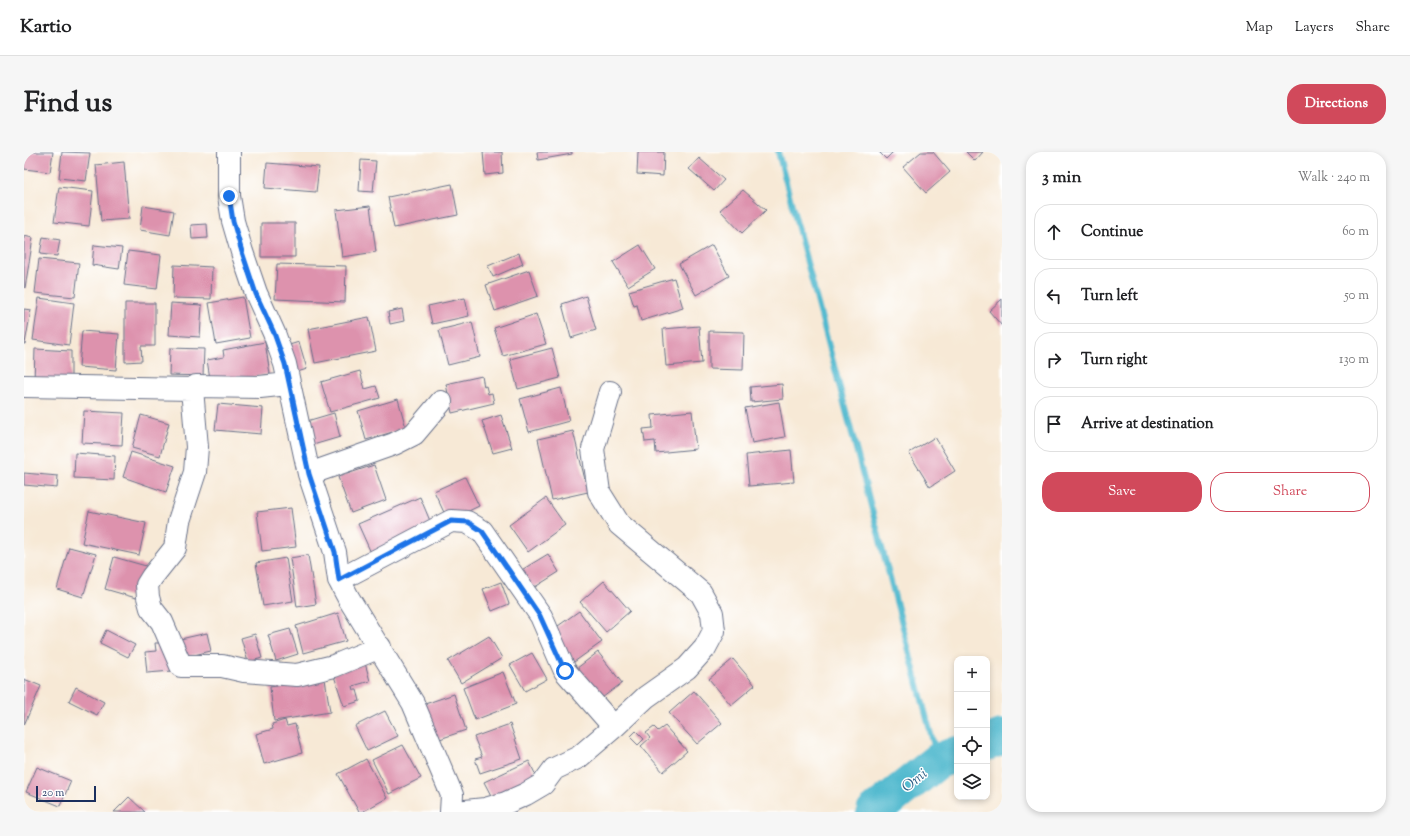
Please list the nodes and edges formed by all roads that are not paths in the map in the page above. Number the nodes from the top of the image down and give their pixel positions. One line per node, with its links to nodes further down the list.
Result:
1 (229, 152): 2 (street)
2 (288, 384): 4 (street); 7 (street)
3 (24, 386): 4 (street)
4 (192, 389): 9 (street)
5 (610, 392): 10 (street)
6 (441, 402): 7 (street)
7 (309, 474): 8 (street)
8 (339, 580): 9 (street); 10 (street)
9 (380, 648): 11 (street)
10 (614, 727): 12 (street)
11 (451, 812)
12 (456, 812)

